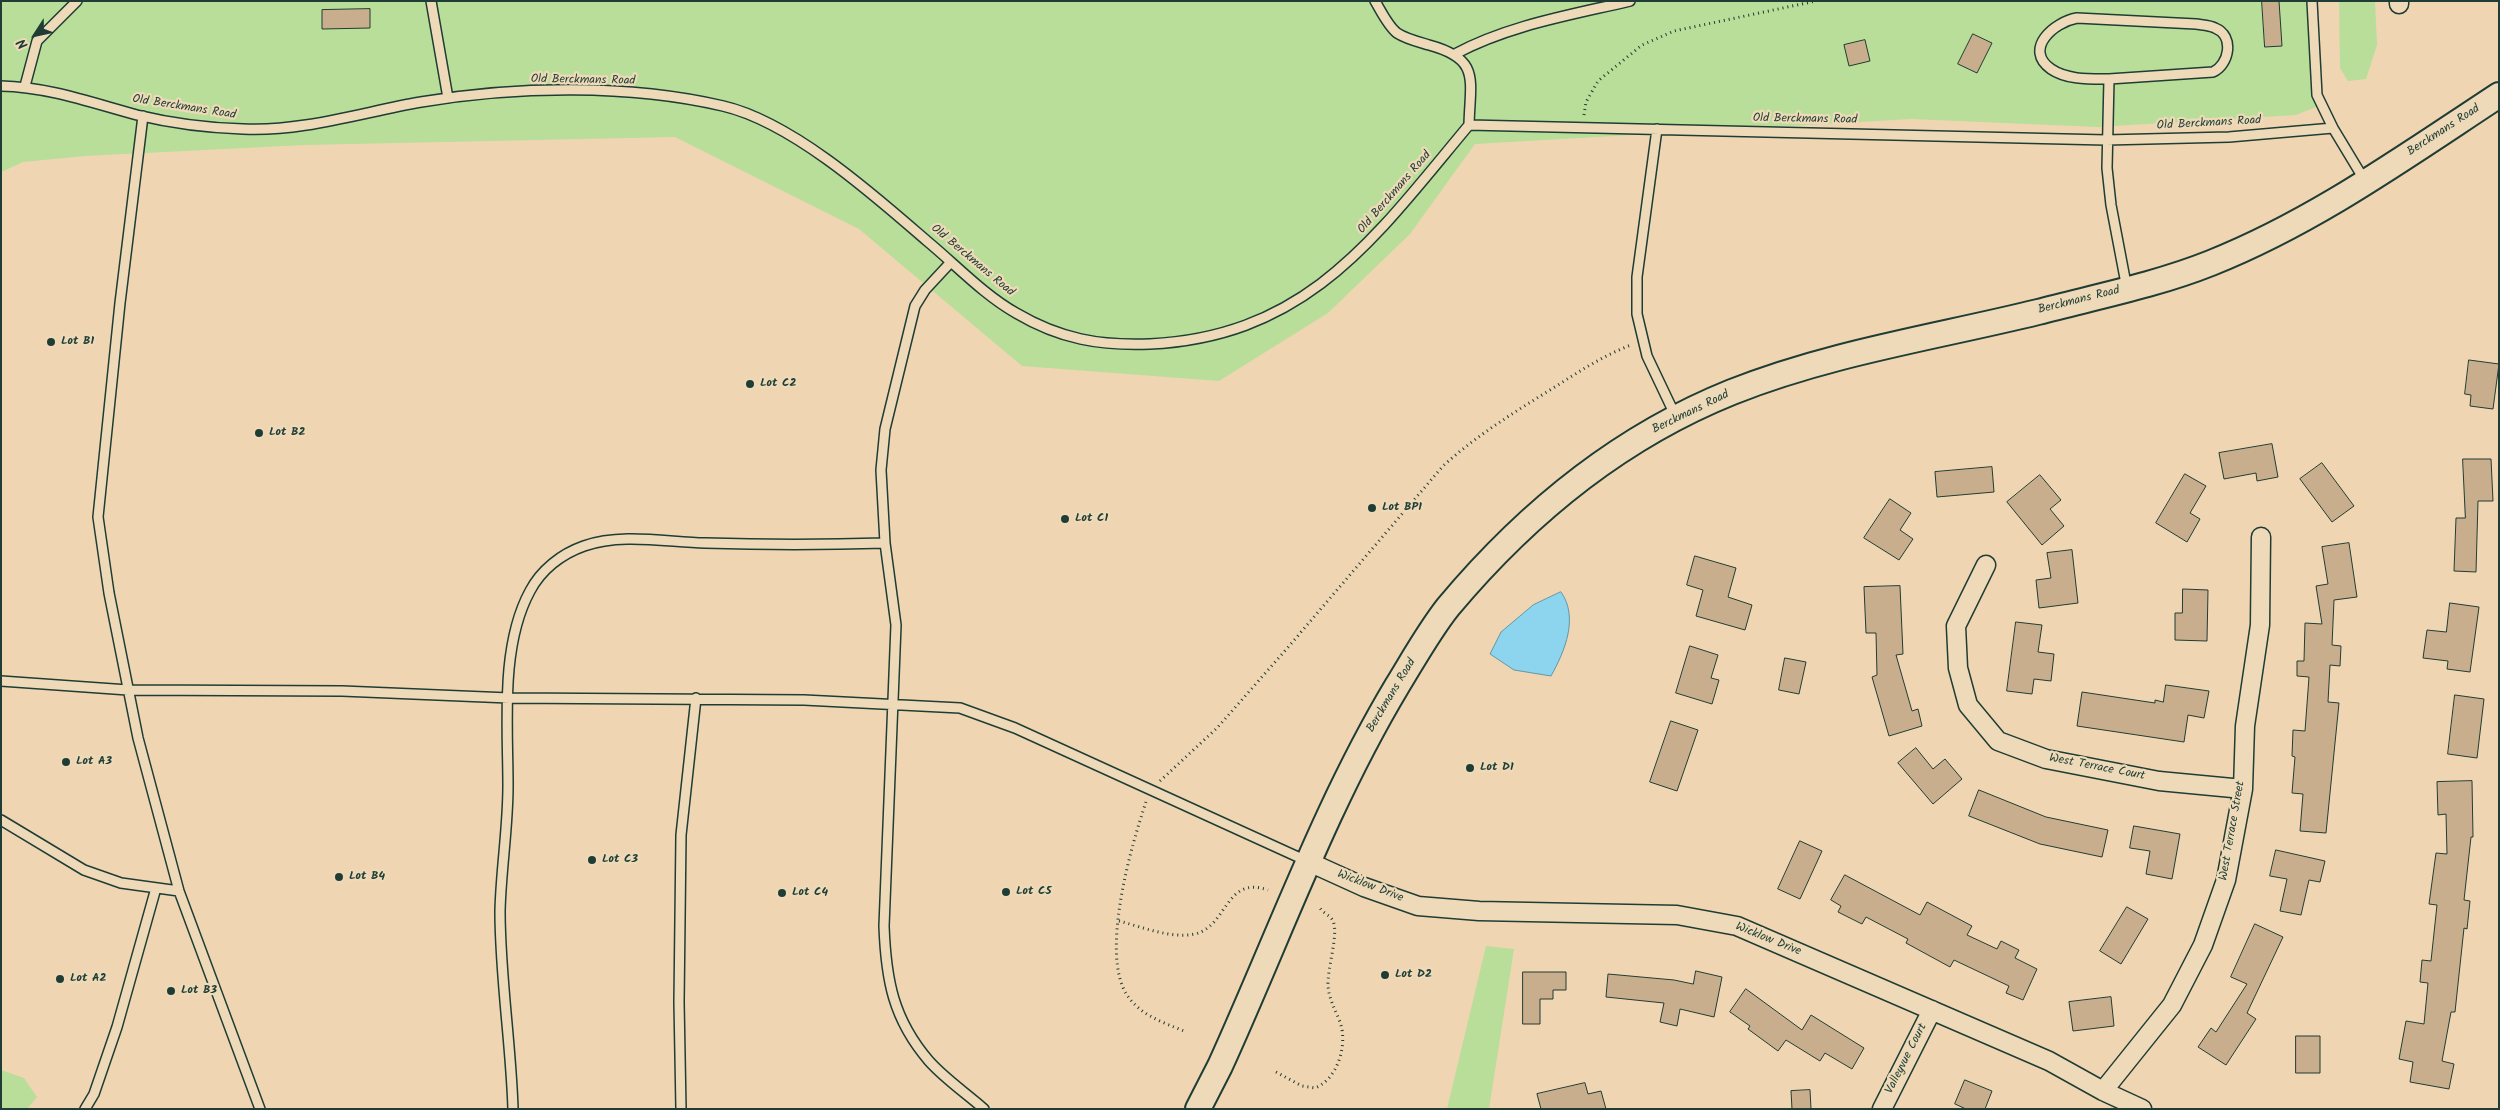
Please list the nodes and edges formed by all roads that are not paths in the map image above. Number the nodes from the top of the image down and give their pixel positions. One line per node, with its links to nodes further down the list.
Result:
1 (78, 1): 9 (lane)
2 (431, 1): 11 (lane)
3 (1375, 1): 6 (lane)
4 (1630, 1): 6 (lane)
5 (2312, 1): 14 (lane)
6 (1455, 54): 13 (lane)
7 (2109, 79): 7 (lane); 16 (lane)
8 (1, 86): 9 (lane, Old Berckmans Road)
9 (25, 86): 12 (lane, Old Berckmans Road)
10 (2499, 95): 17 (main road, Berckmans Road)
11 (448, 98): 12 (lane, Old Berckmans Road); 18 (lane, Old Berckmans Road)
12 (143, 116): 25 (lane)
13 (1470, 125): 15 (lane, Old Berckmans Road); 18 (lane, Old Berckmans Road)
14 (2333, 128): 16 (lane, Old Berckmans Road); 17 (lane)
15 (1656, 129): 16 (lane, Old Berckmans Road); 20 (lane)
16 (2106, 140): 19 (lane)
17 (2365, 181): 19 (main road, Berckmans Road)
18 (951, 262): 22 (lane)
19 (2127, 289): 20 (main road, Berckmans Road)
20 (1677, 418): 31 (main road, Berckmans Road)
21 (2261, 537): 29 (street, West Terrace Street)
22 (884, 543): 26 (lane); 28 (lane)
23 (1986, 565): 29 (street, West Terrace Court)
24 (1, 681): 25 (lane)
25 (128, 690): 26 (lane); 33 (lane)
26 (508, 698): 27 (lane); 38 (lane)
27 (696, 698): 28 (lane); 39 (lane)
28 (894, 703): 31 (lane); 40 (lane)
29 (2243, 789): 35 (street, West Terrace Street)
30 (1, 820): 32 (lane)
31 (1309, 862): 34 (street, Wicklow Drive); 41 (main road, Berckmans Road)
32 (156, 888): 33 (lane); 36 (lane)
33 (179, 891): 37 (lane)
34 (1932, 1010): 35 (street, Wicklow Drive); 42 (street, Valleyvue Court)
35 (2103, 1091): 43 (street, Wicklow Drive)
36 (85, 1109)
37 (260, 1109)
38 (513, 1109)
39 (680, 1109)
40 (984, 1109)
41 (1198, 1109)
42 (1882, 1109)
43 (2142, 1109)

